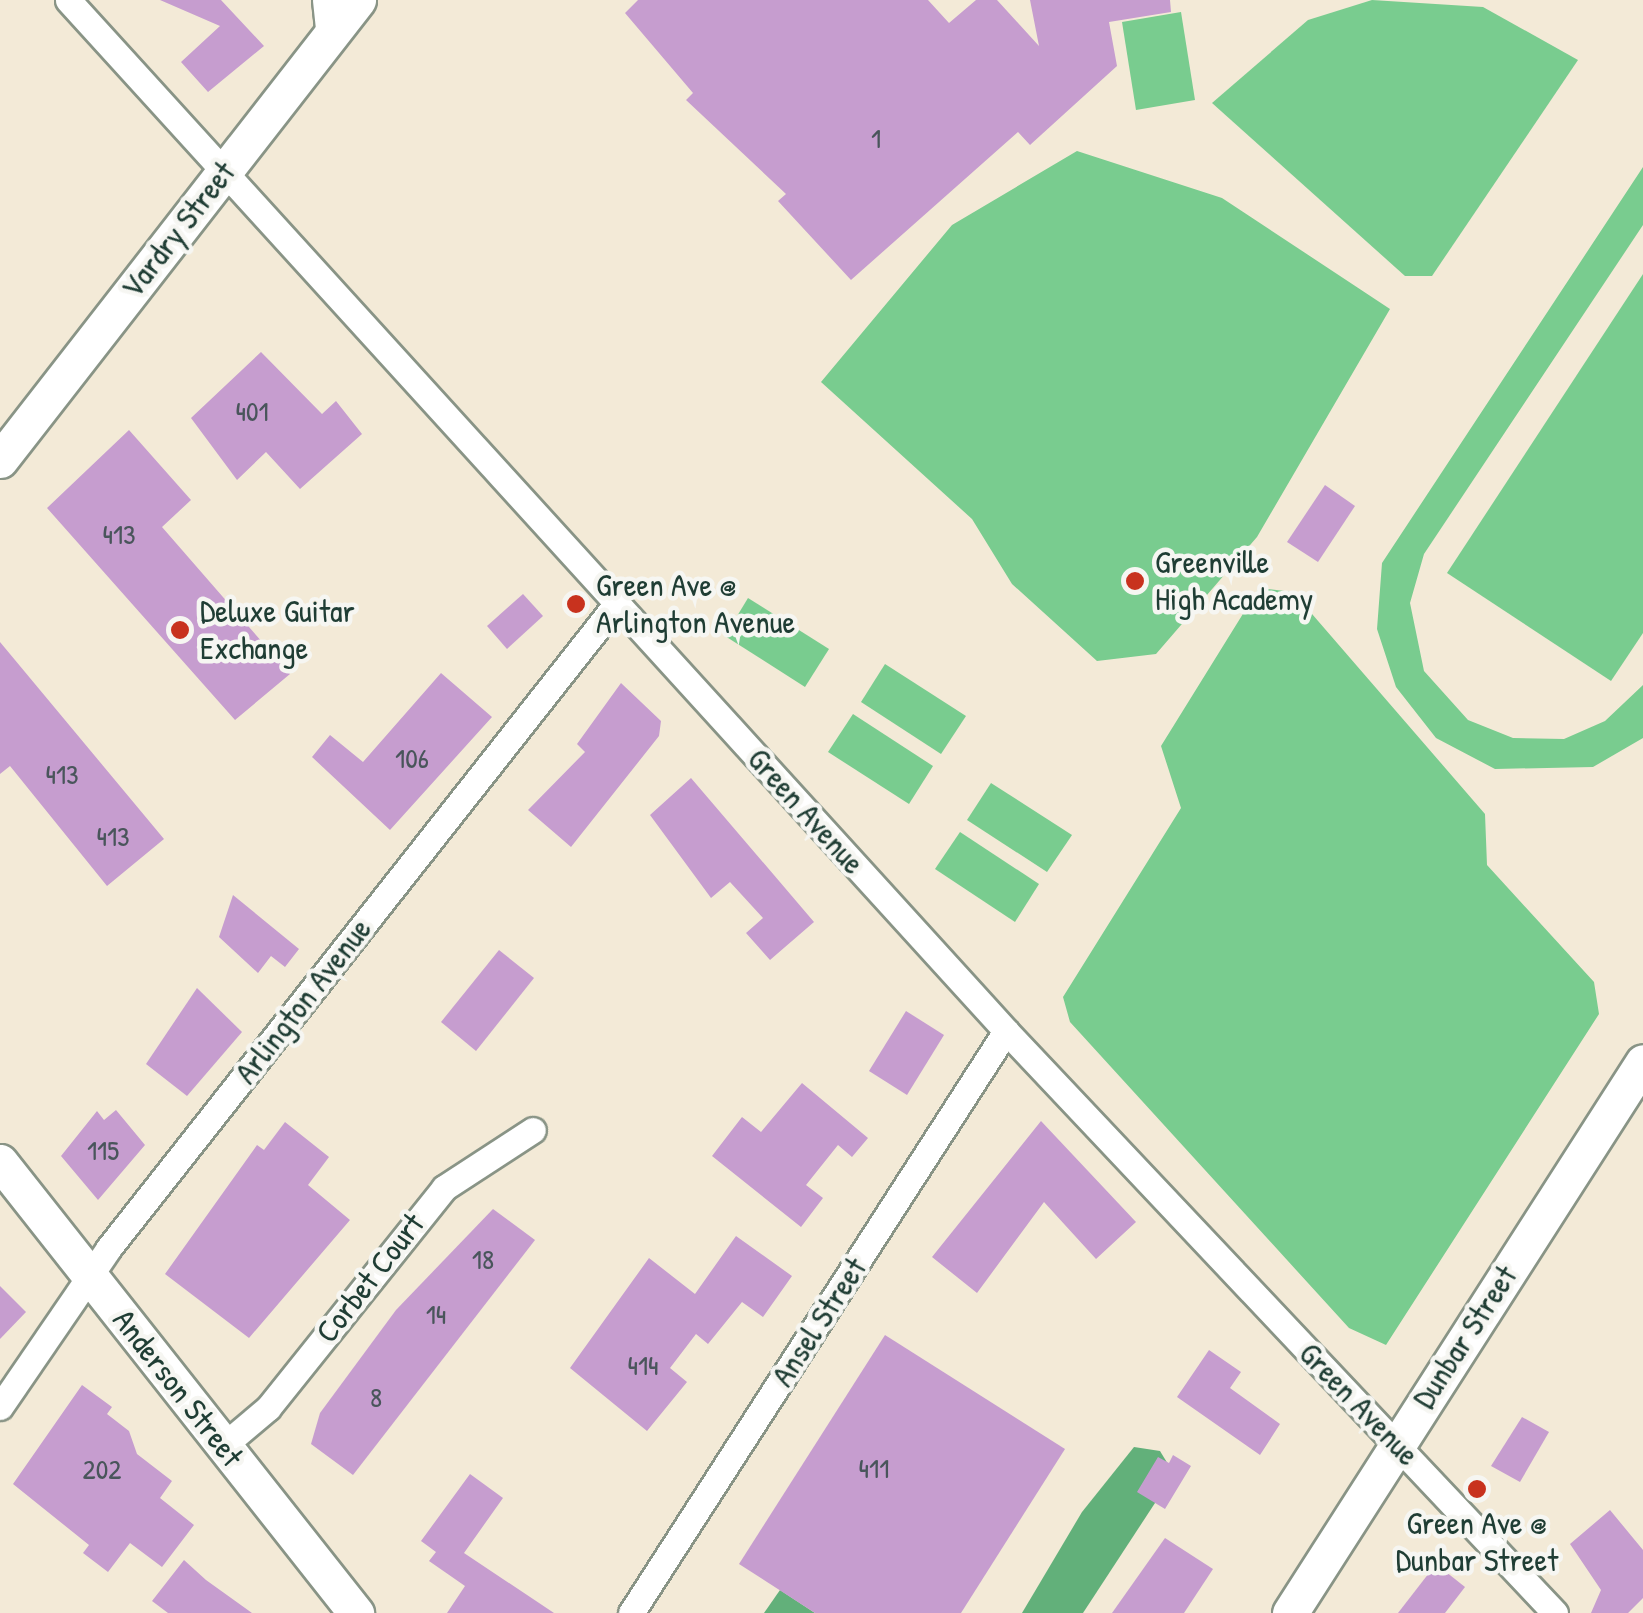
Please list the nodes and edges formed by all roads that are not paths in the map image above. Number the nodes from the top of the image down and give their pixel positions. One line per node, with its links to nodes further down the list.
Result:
1 (68, 0): 5 (street, Green Avenue)
2 (325, 0): 4 (street)
3 (358, 0): 4 (street, Vardry Street)
4 (329, 39): 5 (street, Vardry Street)
5 (222, 172): 6 (street, Vardry Street); 7 (street, Green Avenue)
6 (0, 460)
7 (617, 603): 8 (street, Green Avenue); 12 (street, Arlington Avenue)
8 (1006, 1032): 14 (street, Green Avenue); 17 (street, Ansel Street)
9 (1643, 1062): 14 (street, Dunbar Street)
10 (533, 1130): 15 (street, Corbet Court)
11 (0, 1162): 12 (street, Anderson Street)
12 (91, 1277): 13 (street, Arlington Avenue); 15 (street, Anderson Street)
13 (0, 1407)
14 (1397, 1442): 18 (street, Dunbar Street); 19 (street, Green Avenue)
15 (223, 1446): 16 (street, Anderson Street)
16 (356, 1613)
17 (631, 1613)
18 (1290, 1613)
19 (1555, 1613)

